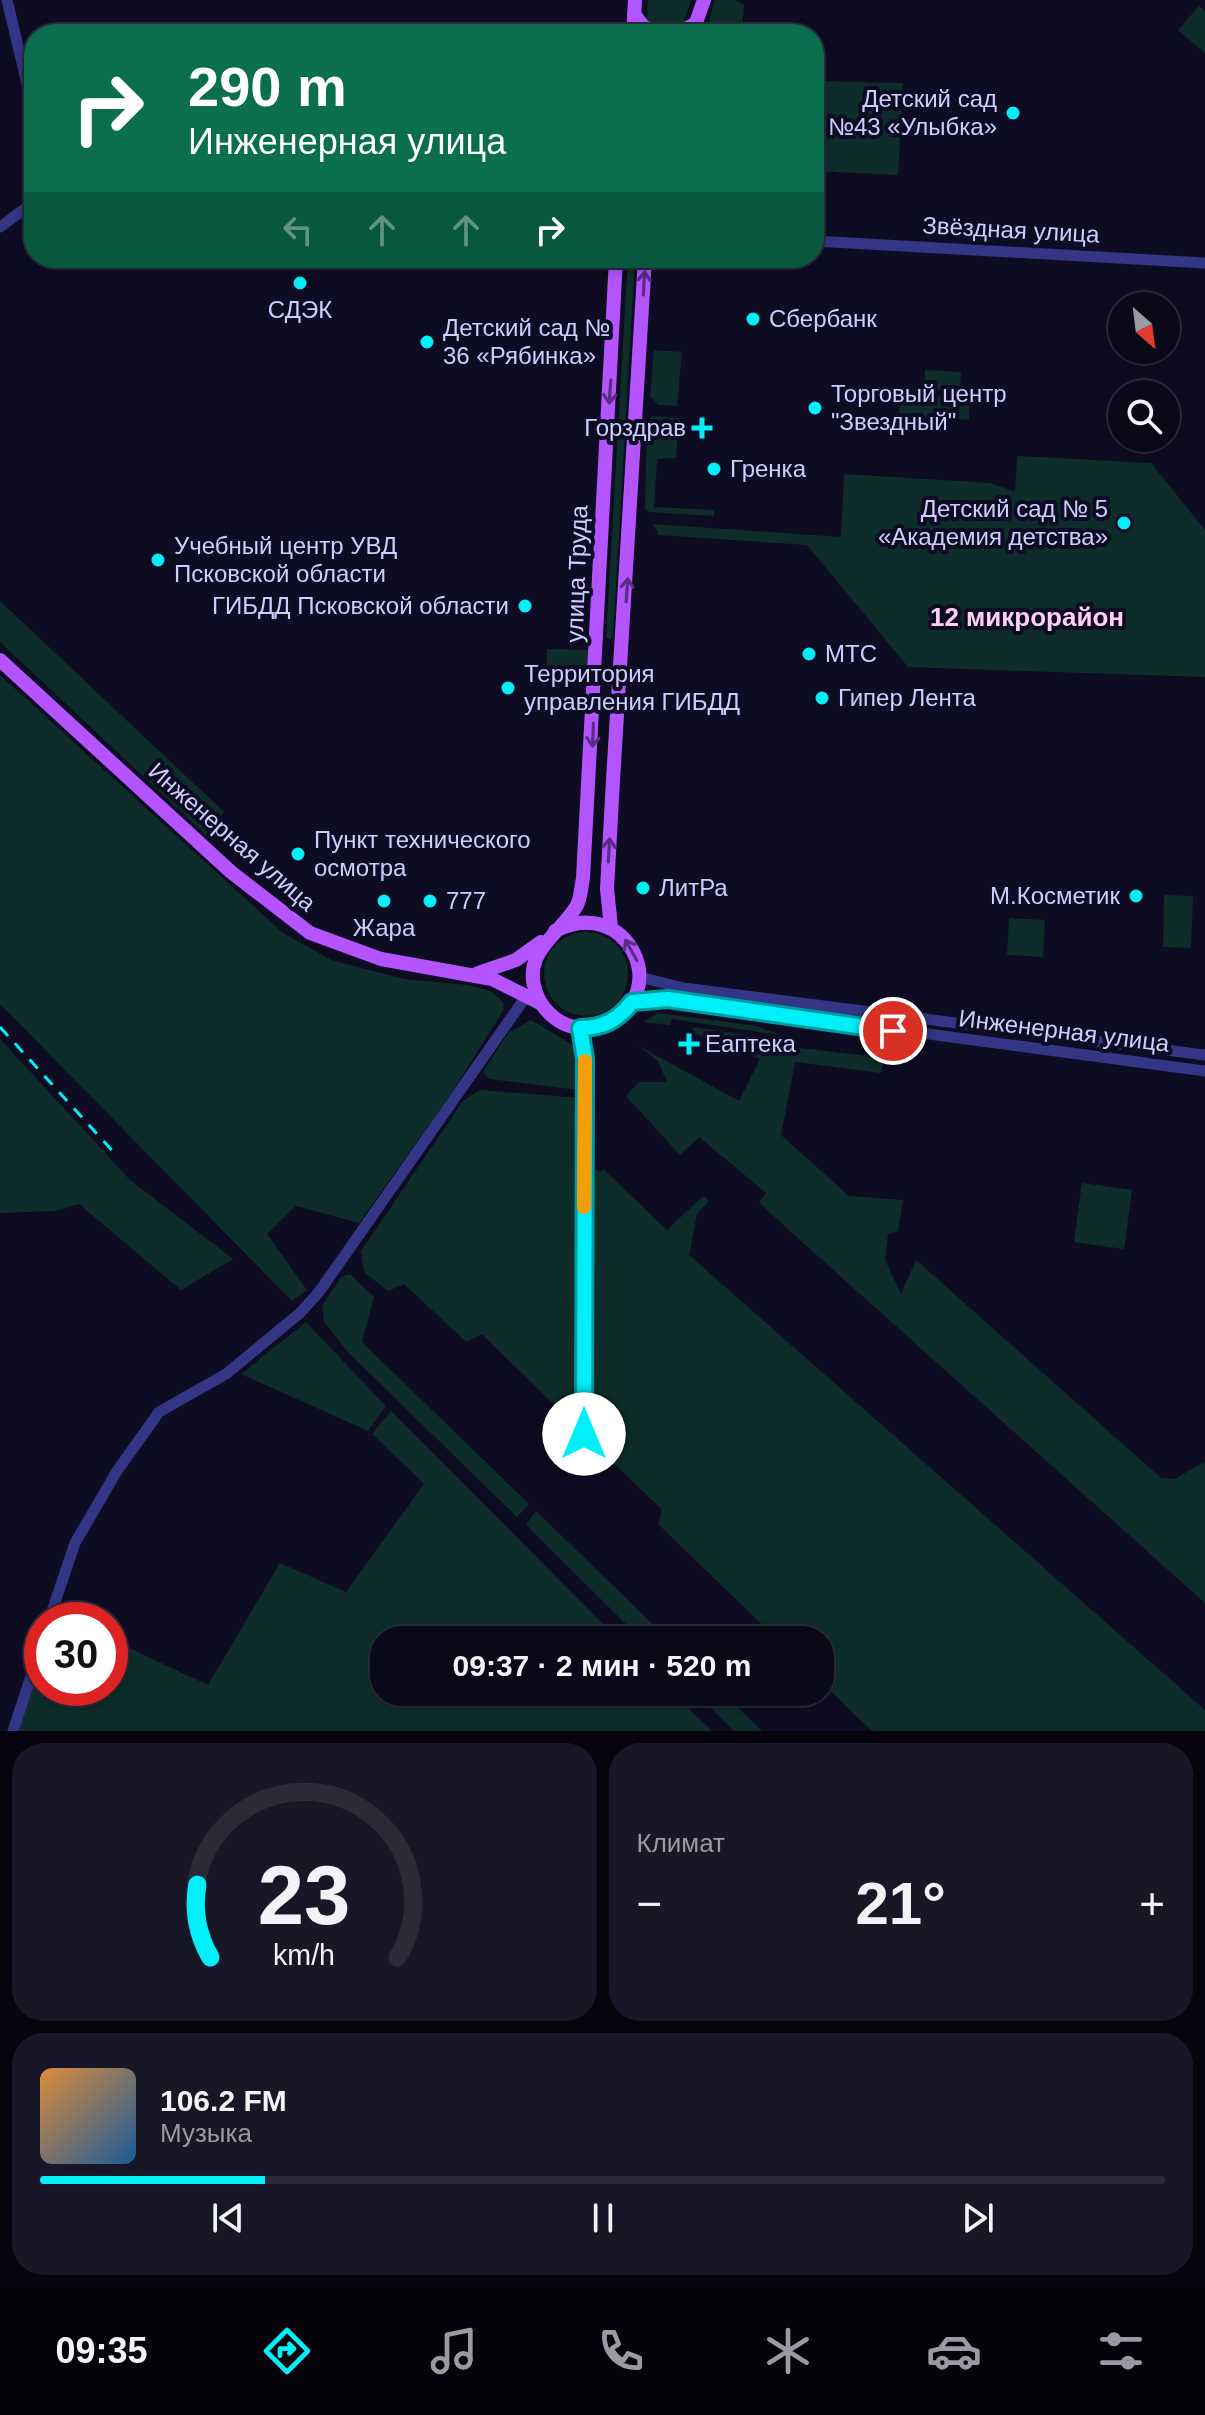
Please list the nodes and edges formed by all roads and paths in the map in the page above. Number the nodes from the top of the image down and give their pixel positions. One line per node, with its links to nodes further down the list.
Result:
1 (7, 0): 4 (street)
2 (704, 0): 3 (main road)
3 (696, 24)
4 (24, 71)
5 (24, 209): 6 (street)
6 (0, 227)
7 (824, 242): 8 (street, Звёздная улица)
8 (1205, 263)
9 (615, 268): 13 (main road, улица Труда, one-way to 13)
10 (644, 268): 12 (main road, улица Труда, one-way to 10)
11 (0, 660): 14 (main road, Инженерная улица)
12 (611, 927): 13 (main road, Инженерная улица); 15 (main road, one-way to 12)
13 (551, 934): 14 (main road, Инженерная улица); 18 (main road)
14 (474, 974): 16 (main road, Инженерная улица)
15 (639, 977): 17 (main road); 20 (street, Инженерная улица)
16 (527, 995): 18 (main road, Инженерная улица); 23 (street)
17 (632, 1002): 19 (main road); 21 (street, Инженерная улица)
18 (540, 1003): 19 (main road, Инженерная улица)
19 (580, 1028): 22 (street)
20 (1205, 1055)
21 (1205, 1071)
22 (584, 1434)
23 (55, 1602)
24 (24, 1698): 25 (street)
25 (13, 1731)

